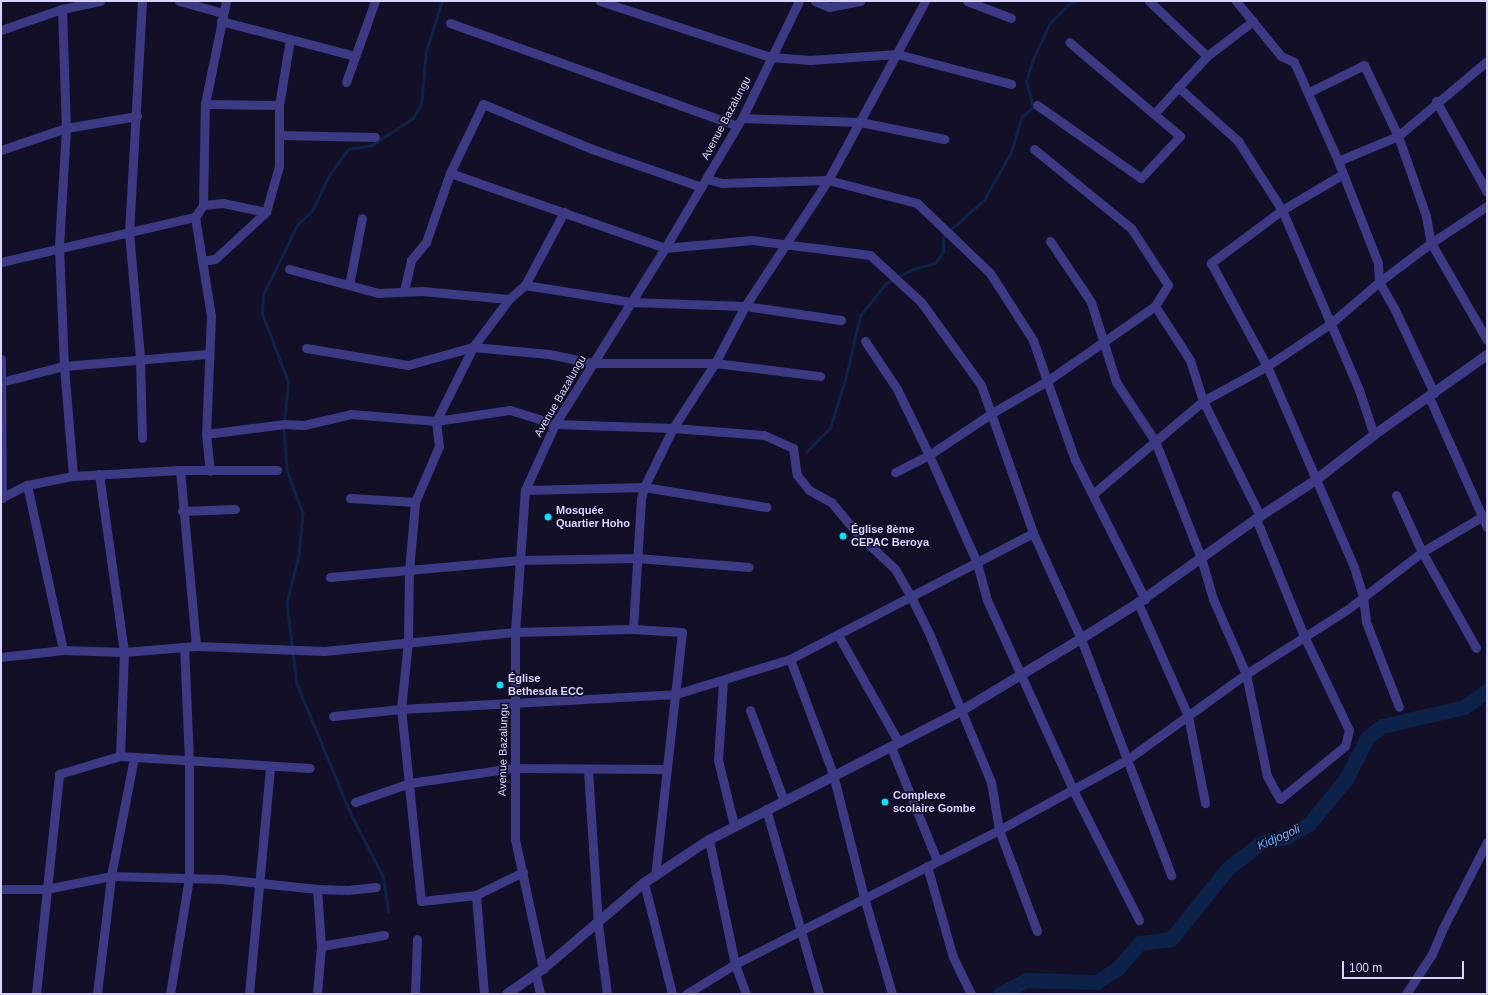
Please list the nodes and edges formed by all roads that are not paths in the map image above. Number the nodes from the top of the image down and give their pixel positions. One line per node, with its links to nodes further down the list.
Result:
1 (100, 1): 14 (street)
2 (142, 1): 36 (street)
3 (179, 1): 15 (street)
4 (226, 1): 15 (street)
5 (375, 1): 23 (street)
6 (600, 1): 25 (street)
7 (799, 1): 25 (street, Avenue Bazalungu)
8 (815, 1): 9 (street)
9 (860, 1)
10 (925, 1): 22 (street)
11 (967, 1): 16 (street)
12 (1149, 1): 24 (street)
13 (1236, 1): 17 (street)
14 (62, 9): 19 (street); 39 (street)
15 (222, 17): 20 (street); 32 (street)
16 (1011, 18)
17 (1253, 21): 24 (street); 30 (street)
18 (450, 24): 37 (street)
19 (1, 30)
20 (290, 39): 23 (street); 33 (street)
21 (1070, 42): 35 (street)
22 (897, 54): 25 (street); 28 (street); 38 (street)
23 (355, 56): 27 (street)
24 (1207, 56): 29 (street)
25 (770, 57): 37 (street, Avenue Bazalungu)
26 (1487, 61): 31 (street)
27 (346, 82)
28 (1011, 84)
29 (1178, 87): 35 (street); 54 (street)
30 (1308, 92): 42 (street); 46 (street)
31 (1436, 101): 42 (street); 51 (street)
32 (204, 104): 33 (street); 52 (street)
33 (279, 105): 40 (street)
34 (1037, 105): 35 (street)
35 (1154, 114)
36 (137, 116): 39 (street); 59 (street)
37 (740, 122): 38 (street); 50 (street, Avenue Bazalungu)
38 (860, 122): 43 (street); 49 (street)
39 (66, 128): 45 (street); 63 (street)
40 (279, 135): 41 (street); 55 (street)
41 (375, 136)
42 (1398, 136): 46 (street); 62 (street)
43 (944, 140)
44 (1034, 149): 75 (street)
45 (1, 150)
46 (1338, 161): 48 (street)
47 (450, 173): 50 (street); 56 (street); 71 (street)
48 (1343, 174): 54 (street); 68 (street)
49 (828, 180): 50 (street); 61 (street); 92 (street)
50 (704, 183): 64 (street, Avenue Bazalungu)
51 (1487, 192)
52 (203, 205): 55 (street); 57 (street)
53 (1487, 206): 62 (street)
54 (1282, 210): 77 (street); 90 (street)
55 (266, 212): 66 (street)
56 (564, 212): 64 (street); 70 (street)
57 (195, 217): 59 (street); 66 (street)
58 (362, 218): 69 (street)
59 (129, 232): 63 (street); 86 (street)
60 (1050, 241): 80 (street)
61 (786, 243): 64 (street); 74 (street); 96 (street)
62 (1432, 243): 68 (street); 78 (street)
63 (59, 247): 65 (street); 89 (street)
64 (665, 248): 73 (street, Avenue Bazalungu)
65 (1, 262)
66 (202, 262): 83 (street)
67 (289, 269): 69 (street)
68 (1379, 282): 77 (street); 94 (street)
69 (349, 285): 71 (street)
70 (525, 285): 72 (street); 73 (street)
71 (404, 291): 72 (street)
72 (509, 299): 81 (street)
73 (631, 302): 74 (street); 88 (street, Avenue Bazalungu)
74 (745, 306): 76 (street); 87 (street)
75 (1155, 306): 80 (street); 95 (street)
76 (841, 320)
77 (1330, 324): 90 (street); 101 (street)
78 (1487, 340)
79 (864, 341): 104 (street)
80 (1104, 341): 92 (street); 103 (street)
81 (473, 347): 82 (street); 88 (street); 97 (street)
82 (306, 348)
83 (208, 354): 86 (street); 100 (street)
84 (1487, 355): 94 (street)
85 (1, 359): 93 (street)
86 (140, 359): 89 (street); 102 (street)
87 (715, 362): 88 (street); 91 (street); 99 (street)
88 (592, 363): 98 (street, Avenue Bazalungu)
89 (64, 366): 93 (street); 110 (street)
90 (1267, 366): 95 (street); 111 (street)
91 (820, 376)
92 (1047, 381): 96 (street); 115 (street)
93 (2, 382): 117 (street)
94 (1431, 395): 101 (street); 123 (street)
95 (1203, 401): 103 (street); 124 (street)
96 (992, 413): 104 (street); 126 (street)
97 (436, 421): 98 (street); 100 (street); 119 (street)
98 (555, 424): 99 (street); 114 (street, Avenue Bazalungu)
99 (673, 428): 113 (street); 135 (street)
100 (206, 434): 107 (street)
101 (1374, 435): 111 (street)
102 (142, 438)
103 (1155, 441): 115 (street); 129 (street)
104 (929, 455): 108 (street); 131 (street)
105 (180, 470): 107 (street); 109 (street); 122 (street)
106 (277, 470): 107 (street)
107 (210, 471)
108 (895, 472)
109 (99, 474): 110 (street); 148 (street)
110 (73, 476): 112 (street)
111 (1316, 480): 124 (street); 136 (street)
112 (27, 485): 117 (street); 147 (street)
113 (644, 487): 114 (street); 120 (street); 128 (street)
114 (525, 490): 130 (street, Avenue Bazalungu)
115 (1094, 493): 137 (street)
116 (1396, 495): 127 (street)
117 (1, 498)
118 (350, 498): 119 (street)
119 (415, 502): 133 (street)
120 (766, 506)
121 (235, 509): 122 (street)
122 (182, 511): 144 (street)
123 (1483, 516): 125 (street); 127 (street)
124 (1258, 517): 129 (street); 141 (street)
125 (1487, 527)
126 (1033, 533): 131 (street); 142 (street)
127 (1422, 552): 136 (street); 146 (street)
128 (637, 558): 130 (street); 132 (street); 138 (street)
129 (1201, 558): 137 (street); 151 (street)
130 (520, 560): 133 (street); 139 (street, Avenue Bazalungu)
131 (977, 564): 135 (street); 152 (street)
132 (749, 567)
133 (409, 571): 134 (street); 143 (street)
134 (330, 577)
135 (910, 595): 140 (street); 159 (street)
136 (1363, 597): 141 (street); 156 (street)
137 (1141, 601): 142 (street); 161 (street)
138 (633, 629): 139 (street); 154 (street)
139 (515, 632): 143 (street); 155 (street, Avenue Bazalungu)
140 (838, 636): 150 (street); 162 (street)
141 (1304, 636): 151 (street); 151 (street)
142 (1081, 639): 152 (street); 165 (street)
143 (408, 641): 144 (street); 157 (street)
144 (196, 646): 145 (street)
145 (184, 648): 148 (street); 166 (street)
146 (1476, 648)
147 (63, 650): 148 (street); 149 (street)
148 (124, 652): 163 (street)
149 (1, 657)
150 (790, 659): 153 (street); 172 (street)
151 (1246, 674): 161 (street)
152 (1023, 675): 159 (street); 174 (street)
153 (723, 681): 154 (street); 179 (street)
154 (676, 694): 155 (street); 170 (street)
155 (516, 702): 157 (street); 169 (street, Avenue Bazalungu)
156 (1399, 707)
157 (402, 709): 160 (street); 173 (street)
158 (750, 710): 175 (street)
159 (961, 711): 162 (street); 180 (street)
160 (332, 716)
161 (1188, 716): 165 (street); 177 (street)
162 (895, 745): 172 (street); 183 (street)
163 (120, 756): 164 (street); 194 (street)
164 (134, 758): 166 (street); 187 (street)
165 (1128, 759): 174 (street); 186 (street)
166 (189, 760): 167 (street); 189 (street)
167 (270, 766): 168 (street); 190 (street)
168 (310, 768)
169 (513, 768): 171 (street); 173 (street); 185 (street, Avenue Bazalungu)
170 (665, 769): 171 (street); 188 (street)
171 (588, 770): 199 (street)
172 (833, 774): 175 (street); 197 (street)
173 (410, 782): 176 (street); 196 (street)
174 (1073, 790): 180 (street); 198 (street)
175 (784, 801): 178 (street)
176 (355, 802)
177 (1205, 803)
178 (766, 809): 179 (street); 200 (street)
179 (734, 825): 181 (street)
180 (999, 830): 183 (street); 201 (street)
181 (709, 840): 188 (street); 205 (street)
182 (1487, 842): 223 (street)
183 (937, 861): 184 (street)
184 (927, 866): 197 (street); 222 (street)
185 (523, 872): 196 (street); 206 (street, Avenue Bazalungu)
186 (1172, 874)
187 (111, 876): 189 (street); 194 (street); 208 (street)
188 (655, 876): 191 (street)
189 (189, 878): 190 (street); 209 (street)
190 (258, 883): 195 (street); 210 (street)
191 (644, 883): 199 (street); 217 (street)
192 (376, 888): 195 (street)
193 (1, 889): 194 (street)
194 (46, 889): 207 (street)
195 (317, 890): 204 (street)
196 (476, 895): 213 (street)
197 (864, 897): 200 (street); 221 (street)
198 (1139, 920)
199 (598, 924): 206 (street); 216 (street)
200 (799, 931): 205 (street); 220 (street)
201 (1037, 931)
202 (384, 935): 204 (street)
203 (417, 939): 212 (street)
204 (321, 946): 211 (street)
205 (735, 964): 218 (street); 219 (street)
206 (540, 972): 214 (street); 215 (street, Avenue Bazalungu)
207 (36, 994)
208 (96, 994)
209 (170, 994)
210 (249, 994)
211 (316, 994)
212 (415, 994)
213 (484, 994)
214 (507, 994)
215 (540, 994)
216 (607, 994)
217 (672, 994)
218 (686, 994)
219 (746, 994)
220 (819, 994)
221 (892, 994)
222 (971, 994)
223 (1406, 994)

